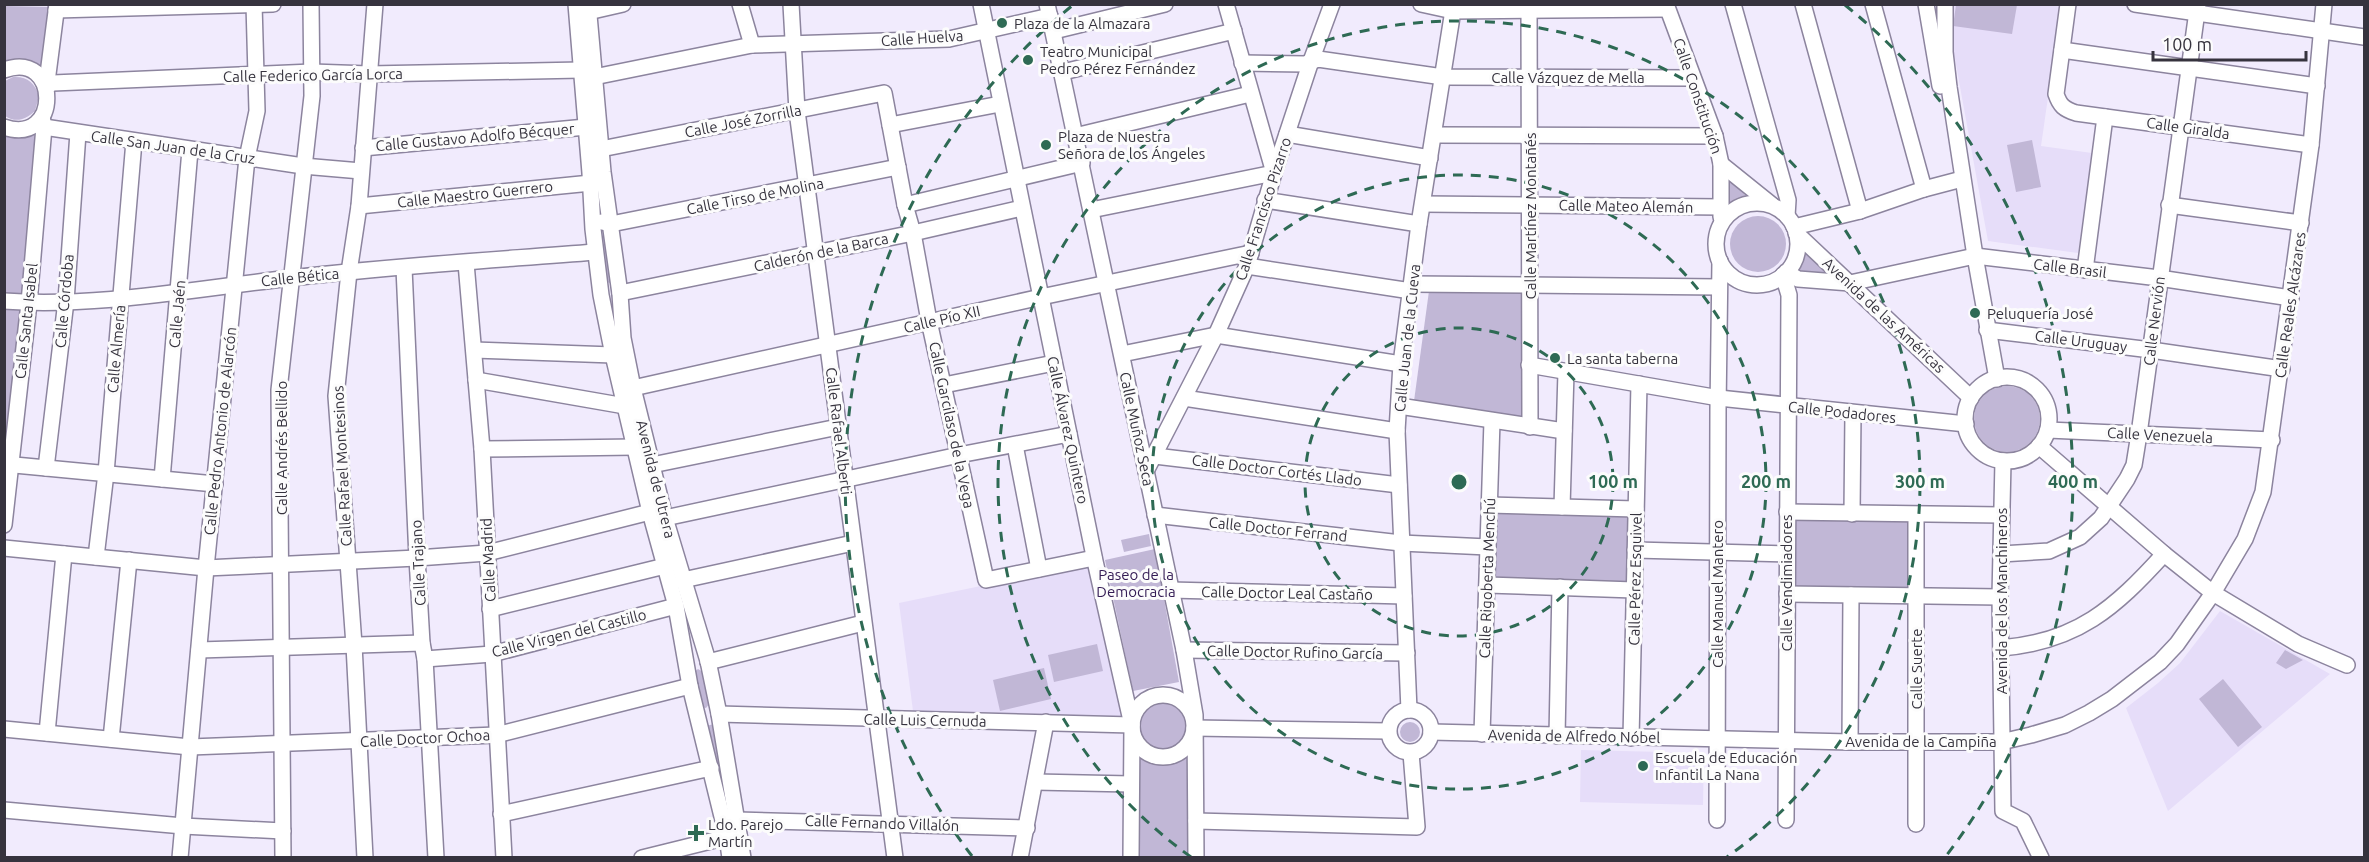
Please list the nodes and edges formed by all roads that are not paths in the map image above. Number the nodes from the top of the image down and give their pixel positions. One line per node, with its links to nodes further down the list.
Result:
1 (273, 4): 22 (street)
2 (311, 4): 43 (street, Calle Andrés Bellido)
3 (375, 4): 46 (street, Calle Rafael Montesinos)
4 (624, 4): 26 (street)
5 (740, 4): 37 (street)
6 (791, 4): 36 (street, Calle Rafael Alberti)
7 (981, 4): 32 (street, Calle Álvarez Quintero)
8 (1165, 4): 31 (street, Calle Huelva)
9 (1226, 4): 33 (street)
10 (1332, 4): 39 (street, Calle Francisco Pizarro)
11 (1421, 4): 29 (street)
12 (1734, 4): 97 (street)
13 (1803, 4): 96 (street)
14 (1873, 4): 86 (street)
15 (1926, 4): 82 (street)
16 (1945, 4): 82 (street)
17 (2068, 4): 38 (street)
18 (2135, 4): 30 (street)
19 (2325, 4): 20 (street); 34 (street, Calle Reales Alcázares)
20 (2337, 4)
21 (200, 5): 22 (street); 23 (street)
22 (254, 5): 47 (street, Calle Pedro Antonio de Alarcón)
23 (140, 6): 25 (street)
24 (56, 7): 25 (street); 51 (street)
25 (107, 7)
26 (584, 7): 45 (street)
27 (1529, 7): 28 (street); 29 (street); 49 (street, Calle Martínez Montañés)
28 (1667, 7): 50 (street, Calle Constitución)
29 (1454, 8): 48 (street, Calle Juan de la Cueva)
30 (2198, 9): 34 (street); 41 (street, Calle Nervión)
31 (1050, 17): 32 (street, Calle Huelva); 44 (street, Calle Muñoz Seca)
32 (986, 30): 36 (street, Calle Huelva); 55 (street, Calle Álvarez Quintero)
33 (1234, 31): 40 (street); 44 (street)
34 (2321, 31): 35 (street); 52 (street, Calle Reales Alcázares)
35 (2364, 37)
36 (793, 44): 37 (street, Calle Huelva); 56 (street, Calle Rafael Alberti)
37 (752, 45): 45 (street, Calle Federico García Lorca)
38 (2062, 50): 41 (street); 57 (street, Calle Giralda)
39 (1311, 61): 40 (street, Calle Vázquez de Mella); 48 (street, Calle Vázquez de Mella); 64 (street, Calle Francisco Pizarro)
40 (1242, 63): 54 (street)
41 (2188, 68): 52 (street); 62 (street, Calle Nervión)
42 (4, 70): 51 (street)
43 (312, 72): 46 (street, Calle Federico García Lorca); 47 (street, Calle Federico García Lorca); 78 (street, Calle Andrés Bellido)
44 (1063, 72): 66 (street, Calle Muñoz Seca)
45 (587, 73): 46 (street, Calle Federico García Lorca); 61 (street); 72 (street)
46 (369, 74): 71 (street, Calle Rafael Montesinos)
47 (256, 75): 51 (street, Calle Federico García Lorca); 74 (street, Calle Pedro Antonio de Alarcón)
48 (1443, 77): 49 (street, Calle Vázquez de Mella); 65 (street, Calle Juan de la Cueva)
49 (1531, 77): 50 (street, Calle Vázquez de Mella); 67 (street, Calle Martínez Montañés)
50 (1692, 78): 68 (street, Calle Constitución)
51 (45, 85): 58 (street, Calle Santa Isabel)
52 (2317, 86): 70 (street, Calle Reales Alcázares)
53 (884, 93): 56 (street, Calle José Zorrilla); 59 (street, Calle Garcilaso de la Vega)
54 (1250, 94): 66 (street); 81 (street)
55 (1000, 104): 59 (street); 83 (street, Calle Álvarez Quintero)
56 (796, 111): 72 (street, Calle José Zorrilla); 85 (street, Calle Rafael Alberti)
57 (2105, 117): 62 (street, Calle Giralda); 111 (street)
58 (43, 122): 60 (street); 63 (street, Calle San Juan de la Cruz); 130 (street, Calle Santa Isabel)
59 (890, 125): 79 (street, Calle Garcilaso de la Vega)
60 (4, 127)
61 (586, 127): 71 (street, Calle Gustavo Adolfo Bécquer); 84 (street)
62 (2180, 127): 70 (street, Calle Giralda); 91 (street, Calle Nervión)
63 (78, 133): 69 (street, Calle San Juan de la Cruz); 129 (street, Calle Córdoba)
64 (1287, 134): 75 (street); 81 (street, Calle Francisco Pizarro)
65 (1434, 135): 67 (street); 75 (street, Calle Juan de la Cueva)
66 (1075, 136): 76 (street, Calle Muñoz Seca)
67 (1530, 136): 68 (street); 89 (street, Calle Martínez Montañés)
68 (1714, 136): 77 (street, Calle Constitución)
69 (134, 141): 73 (street, Calle San Juan de la Cruz); 125 (street, Calle Almería)
70 (2311, 145): 98 (street, Calle Reales Alcázares)
71 (363, 148): 80 (street, Calle Rafael Montesinos)
72 (601, 149): 99 (street)
73 (190, 150): 74 (street, Calle San Juan de la Cruz); 122 (street, Calle Jaén)
74 (247, 158): 78 (street, Calle San Juan de la Cruz); 118 (street, Calle Pedro Antonio de Alarcón)
75 (1430, 158): 88 (street, Calle Juan de la Cueva)
76 (1082, 162): 83 (street); 95 (street, Calle Muñoz Seca)
77 (1721, 164): 93 (street, Calle Constitución); 97 (street, Avenida de las Américas)
78 (303, 166): 80 (street, Calle San Juan de la Cruz); 114 (street, Calle Andrés Bellido)
79 (898, 167): 85 (street, Calle Tirso de Molina); 90 (street, Calle Garcilaso de la Vega)
80 (361, 171): 92 (street, Calle Rafael Montesinos)
81 (1274, 173): 87 (street, Calle Francisco Pizarro); 95 (street)
82 (1962, 174): 86 (street); 106 (street)
83 (1016, 179): 90 (street); 94 (street, Calle Álvarez Quintero)
84 (591, 183): 92 (street, Calle Maestro Guerrero); 102 (street)
85 (807, 186): 99 (street, Calle Tirso de Molina); 105 (street, Calle Rafael Alberti)
86 (1924, 189): 96 (street)
87 (1265, 200): 100 (street); 107 (street, Calle Francisco Pizarro)
88 (1423, 204): 89 (street, Calle Mateo Alemán); 100 (street, Calle Juan de la Cueva)
89 (1530, 204): 93 (street, Calle Mateo Alemán); 119 (street, Calle Martínez Montañés)
90 (905, 205): 103 (street, Calle Garcilaso de la Vega)
91 (2169, 205): 98 (street); 115 (street, Calle Nervión)
92 (359, 206): 112 (street, Calle Rafael Montesinos)
93 (1721, 207): 101 (street, Calle Constitución)
94 (1022, 208): 103 (street, Calderón de la Barca); 126 (street, Calle Álvarez Quintero)
95 (1091, 210): 116 (street, Calle Muñoz Seca)
96 (1860, 211): 97 (street)
97 (1788, 221): 101 (street); 113 (street); 117 (street, Avenida de las Américas)
98 (2301, 223): 127 (street, Calle Reales Alcázares)
99 (611, 224): 102 (street, Calle Tirso de Molina); 123 (street, Avenida de Utrera)
100 (1419, 224): 121 (street, Calle Juan de la Cueva)
101 (1722, 225): 108 (street)
102 (593, 229): 104 (street, Avenida de Utrera)
103 (914, 233): 105 (street, Calderón de la Barca); 131 (street, Calle Garcilaso de la Vega)
104 (595, 252): 109 (street, Calle Bética); 124 (street, Avenida de Utrera)
105 (817, 253): 123 (street, Calderón de la Barca); 134 (street, Calle Rafael Alberti)
106 (1975, 256): 111 (street, Calle Brasil); 117 (street, Calle Brasil); 132 (street)
107 (1249, 260): 116 (street, Calle Pío XII); 121 (street); 133 (street, Calle Francisco Pizarro)
108 (1720, 261): 113 (street); 120 (street, Calle Manuel Mantero)
109 (466, 262): 110 (street, Calle Bética); 135 (street, Calle Madrid)
110 (404, 268): 112 (street, Calle Bética); 206 (street, Calle Trajano)
111 (2085, 270): 115 (street, Calle Brasil)
112 (349, 272): 114 (street, Calle Bética); 209 (street, Calle Rafael Montesinos)
113 (1785, 274): 117 (street, Calle Brasil); 154 (street, Calle Vendimiadores)
114 (292, 277): 118 (street, Calle Bética); 210 (street, Calle Andrés Bellido)
115 (2159, 278): 127 (street, Calle Brasil); 136 (street, Calle Nervión)
116 (1106, 283): 126 (street, Calle Pío XII); 137 (street, Calle Muñoz Seca)
117 (1850, 283): 151 (street, Avenida de las Américas)
118 (235, 285): 122 (street, Calle Bética); 180 (street, Calle Pedro Antonio de Alarcón)
119 (1530, 285): 120 (street); 121 (street); 141 (street, Calle Martínez Montañés)
120 (1719, 287): 150 (street, Calle Manuel Mantero)
121 (1412, 288): 140 (street, Calle Juan de la Cueva)
122 (179, 291): 125 (street, Calle Bética); 178 (street, Calle Jaén)
123 (620, 293): 124 (street, Calderón de la Barca); 148 (street, Avenida de Utrera)
124 (601, 296): 138 (street, Avenida de Utrera)
125 (121, 297): 129 (street, Calle Bética); 177 (street, Calle Almería)
126 (1041, 297): 131 (street, Calle Pío XII); 139 (street, Calle Álvarez Quintero)
127 (2291, 298): 142 (street, Calle Reales Alcázares)
128 (4, 301): 130 (street, Calle Bética)
129 (66, 301): 130 (street, Calle Bética); 175 (street, Calle Córdoba)
130 (29, 303): 173 (street, Calle Santa Isabel)
131 (929, 321): 134 (street, Calle Pío XII); 147 (street, Calle Garcilaso de la Vega)
132 (1987, 330): 136 (street, Calle Uruguay); 144 (street)
133 (1216, 335): 137 (street); 140 (street); 149 (street, Calle Francisco Pizarro)
134 (827, 345): 148 (street, Calle Pío XII); 158 (street, Calle Rafael Alberti)
135 (474, 350): 138 (street); 145 (street, Calle Madrid)
136 (2151, 350): 142 (street, Calle Uruguay); 164 (street, Calle Nervión)
137 (1122, 354): 176 (street, Calle Muñoz Seca)
138 (613, 355): 152 (street, Avenida de Utrera)
139 (1054, 363): 147 (street); 163 (street, Calle Álvarez Quintero)
140 (1401, 364): 153 (street, Calle Juan de la Cueva)
141 (1529, 365): 143 (street, Calle Podadores); 159 (street, Calle Martínez Montañés)
142 (2282, 369): 165 (street, Calle Reales Alcázares)
143 (1566, 372): 146 (street, Calle Podadores); 161 (street)
144 (1996, 379): 151 (street); 160 (street)
145 (476, 380): 152 (street); 169 (street, Calle Madrid)
146 (1639, 384): 150 (street, Calle Podadores); 185 (street, Calle Pérez Esquivel)
147 (944, 385): 170 (street, Calle Garcilaso de la Vega)
148 (633, 388): 174 (street, Avenida de Utrera)
149 (1185, 398): 162 (street); 171 (street, Calle Francisco Pizarro)
150 (1719, 398): 154 (street, Calle Podadores); 199 (street, Calle Manuel Mantero)
151 (1971, 398): 157 (street)
152 (625, 406): 168 (street, Avenida de Utrera)
153 (1399, 406): 156 (street); 162 (street, Calle Juan de la Cueva)
154 (1787, 406): 155 (street, Calle Podadores); 187 (street, Calle Vendimiadores)
155 (1853, 413): 157 (street, Calle Podadores); 188 (street)
156 (1491, 421): 159 (street); 182 (street, Calle Rigoberta Menchú)
157 (1966, 424): 172 (street)
158 (838, 427): 174 (street); 179 (street, Calle Rafael Alberti)
159 (1530, 427): 161 (street)
160 (2048, 430): 164 (street, Calle Venezuela); 167 (street)
161 (1564, 431): 183 (street)
162 (1397, 432): 181 (street, Calle Juan de la Cueva)
163 (1070, 434): 166 (street); 207 (street, Calle Álvarez Quintero)
164 (2139, 434): 165 (street, Calle Venezuela); 184 (street, Calle Nervión)
165 (2272, 440): 219 (street, Calle Reales Alcázares)
166 (1015, 445): 170 (street); 213 (street)
167 (2039, 446): 172 (street); 184 (street)
168 (635, 447): 169 (street); 186 (street, Avenida de Utrera)
169 (482, 449): 200 (street, Calle Madrid)
170 (959, 455): 179 (street); 213 (street, Calle Garcilaso de la Vega)
171 (1155, 456): 176 (street, Calle Francisco Pizarro); 181 (street, Calle Doctor Cortés Llado)
172 (2002, 461): 191 (street, Avenida de los Manchineros)
173 (8, 464): 175 (street); 193 (street, Calle Santa Isabel)
174 (652, 465): 192 (street, Avenida de Utrera)
175 (46, 468): 177 (street)
176 (1146, 471): 189 (street, Calle Muñoz Seca)
177 (106, 473): 178 (street); 205 (street, Calle Almería)
178 (162, 479): 180 (street)
179 (845, 480): 192 (street); 194 (street, Calle Rafael Alberti)
180 (215, 484): 212 (street, Calle Pedro Antonio de Alarcón)
181 (1400, 485): 195 (street, Calle Juan de la Cueva)
182 (1489, 505): 183 (street); 196 (street, Calle Rigoberta Menchú)
183 (1562, 507): 185 (street)
184 (2110, 508): 203 (street, Calle Nervión); 204 (street)
185 (1636, 509): 198 (street, Calle Pérez Esquivel)
186 (650, 512): 200 (street); 211 (street, Avenida de Utrera)
187 (1787, 512): 188 (street); 202 (street, Calle Vendimiadores)
188 (1852, 514): 190 (street)
189 (1155, 515): 195 (street, Calle Doctor Ferrand); 217 (street, Calle Muñoz Seca)
190 (1917, 515): 191 (street); 223 (street, Calle Suerte)
191 (2001, 515): 203 (street, Avenida de los Manchineros)
192 (665, 518): 214 (street, Avenida de Utrera)
193 (4, 525)
194 (853, 543): 214 (street); 227 (street, Calle Rafael Alberti)
195 (1401, 543): 196 (street, Calle Doctor Ferrand); 222 (street, Calle Juan de la Cueva)
196 (1488, 547): 215 (street, Calle Rigoberta Menchú)
197 (4, 548): 201 (street)
198 (1635, 550): 199 (street); 218 (street, Calle Pérez Esquivel)
199 (1718, 552): 202 (street); 258 (street, Calle Manuel Mantero)
200 (487, 553): 206 (street); 226 (street, Calle Madrid)
201 (64, 554): 205 (street); 251 (street)
202 (1787, 554): 220 (street, Calle Vendimiadores)
203 (2001, 554): 224 (street, Avenida de los Manchineros)
204 (2163, 554): 219 (street); 231 (street)
205 (96, 557): 208 (street)
206 (417, 558): 209 (street); 228 (street, Calle Trajano)
207 (1094, 558): 213 (street); 246 (street, Calle Álvarez Quintero)
208 (129, 560): 212 (street); 257 (street)
209 (347, 561): 210 (street); 229 (street, Calle Rafael Montesinos)
210 (282, 564): 212 (street); 230 (street, Calle Andrés Bellido)
211 (665, 566): 225 (street, Avenida de Utrera); 226 (street)
212 (206, 568): 232 (street, Calle Pedro Antonio de Alarcón)
213 (1039, 569)
214 (683, 580): 238 (street, Avenida de Utrera)
215 (1487, 585): 216 (street); 252 (street, Calle Rigoberta Menchú)
216 (1560, 587): 218 (street); 254 (street)
217 (1170, 590): 222 (street, Calle Doctor Leal Castaño); 233 (street, Calle Muñoz Seca)
218 (1634, 590): 256 (street, Calle Pérez Esquivel)
219 (2212, 593): 239 (street); 263 (street, Avenida de la Campiña)
220 (1787, 594): 221 (street); 260 (street, Calle Vendimiadores)
221 (1851, 595): 223 (street); 261 (street)
222 (1404, 596): 234 (street, Calle Juan de la Cueva)
223 (1917, 596): 224 (street); 262 (street, Calle Suerte)
224 (2000, 597): 231 (street, Avenida de los Manchineros)
225 (676, 606): 235 (street, Calle Virgen del Castillo); 237 (street, Avenida de Utrera)
226 (490, 609): 235 (street, Calle Madrid)
227 (863, 623): 238 (street); 243 (street, Calle Rafael Alberti)
228 (422, 643): 229 (street); 236 (street, Calle Trajano)
229 (354, 645): 230 (street); 259 (street, Calle Rafael Montesinos)
230 (281, 647): 232 (street); 264 (street, Calle Andrés Bellido)
231 (2001, 648): 263 (street, Avenida de los Manchineros)
232 (199, 650): 265 (street, Calle Pedro Antonio de Alarcón)
233 (1184, 650): 234 (street, Calle Doctor Rufino García); 247 (street, Calle Muñoz Seca)
234 (1407, 653): 241 (street, Calle Juan de la Cueva)
235 (492, 654): 236 (street, Calle Virgen del Castillo); 253 (street, Calle Madrid)
236 (425, 659): 255 (street, Calle Trajano)
237 (687, 660): 238 (street); 240 (street, Avenida de Utrera)
238 (708, 661): 242 (street, Avenida de Utrera)
239 (2347, 665)
240 (690, 686): 244 (street, Avenida de Utrera); 253 (street, Calle Doctor Ochoa)
241 (1409, 710): 249 (street); 250 (street)
242 (719, 714): 243 (street, Calle Luis Cernuda); 244 (street, Calle Luis Cernuda); 272 (street)
243 (876, 719): 245 (street, Calle Luis Cernuda); 276 (street, Calle Rafael Alberti)
244 (700, 721): 267 (street)
245 (1046, 722): 246 (street, Calle Luis Cernuda); 268 (street)
246 (1132, 725): 247 (street); 247 (street); 269 (street, Calle Álvarez Quintero)
247 (1194, 728): 249 (street); 275 (street, Calle Muñoz Seca)
248 (4, 729): 251 (street, Calle Doctor Ochoa)
249 (1388, 731): 266 (street)
250 (1431, 732): 252 (street, Avenida de Alfredo Nóbel); 266 (street)
251 (47, 733): 257 (street, Calle Doctor Ochoa)
252 (1482, 734): 254 (street, Avenida de Alfredo Nóbel)
253 (496, 735): 255 (street, Calle Doctor Ochoa); 271 (street, Calle Madrid)
254 (1557, 736): 256 (street, Avenida de Alfredo Nóbel)
255 (429, 738): 259 (street, Calle Doctor Ochoa); 285 (street, Calle Trajano)
256 (1631, 738): 258 (street, Avenida de Alfredo Nóbel)
257 (111, 739): 265 (street, Calle Doctor Ochoa)
258 (1717, 740): 260 (street, Avenida de la Campiña); 273 (street, Calle Manuel Mantero)
259 (359, 741): 264 (street, Calle Doctor Ochoa); 284 (street, Calle Rafael Montesinos)
260 (1785, 741): 261 (street, Avenida de la Campiña); 274 (street, Calle Vendimiadores)
261 (1850, 742): 262 (street, Avenida de la Campiña)
262 (1916, 742): 263 (street, Avenida de la Campiña); 277 (street, Calle Suerte)
263 (2001, 742): 294 (street, Avenida de los Manchineros)
264 (282, 743): 265 (street, Calle Doctor Ochoa); 280 (street, Calle Andrés Bellido)
265 (190, 747): 278 (street, Calle Pedro Antonio de Alarcón)
266 (1411, 753): 275 (street)
267 (711, 768): 271 (street); 281 (street)
268 (1035, 782): 269 (street); 279 (street)
269 (1131, 784): 292 (street, Calle Álvarez Quintero)
270 (4, 810): 278 (street)
271 (501, 814): 286 (street, Calle Madrid)
272 (738, 820): 276 (street, Calle Fernando Villalón); 289 (street)
273 (1717, 820)
274 (1786, 820)
275 (1197, 821): 293 (street, Calle Muñoz Seca)
276 (890, 823): 279 (street, Calle Fernando Villalón); 290 (street, Calle Rafael Alberti)
277 (1916, 824)
278 (183, 826): 280 (street); 282 (street, Calle Pedro Antonio de Alarcón)
279 (1027, 828): 291 (street)
280 (283, 831): 283 (street, Calle Andrés Bellido)
281 (727, 837): 287 (street); 288 (street)
282 (180, 858)
283 (283, 858)
284 (365, 858)
285 (436, 858)
286 (504, 858)
287 (642, 858)
288 (730, 858)
289 (743, 858)
290 (895, 858)
291 (1020, 858)
292 (1131, 858)
293 (1196, 858)
294 (2041, 858)

